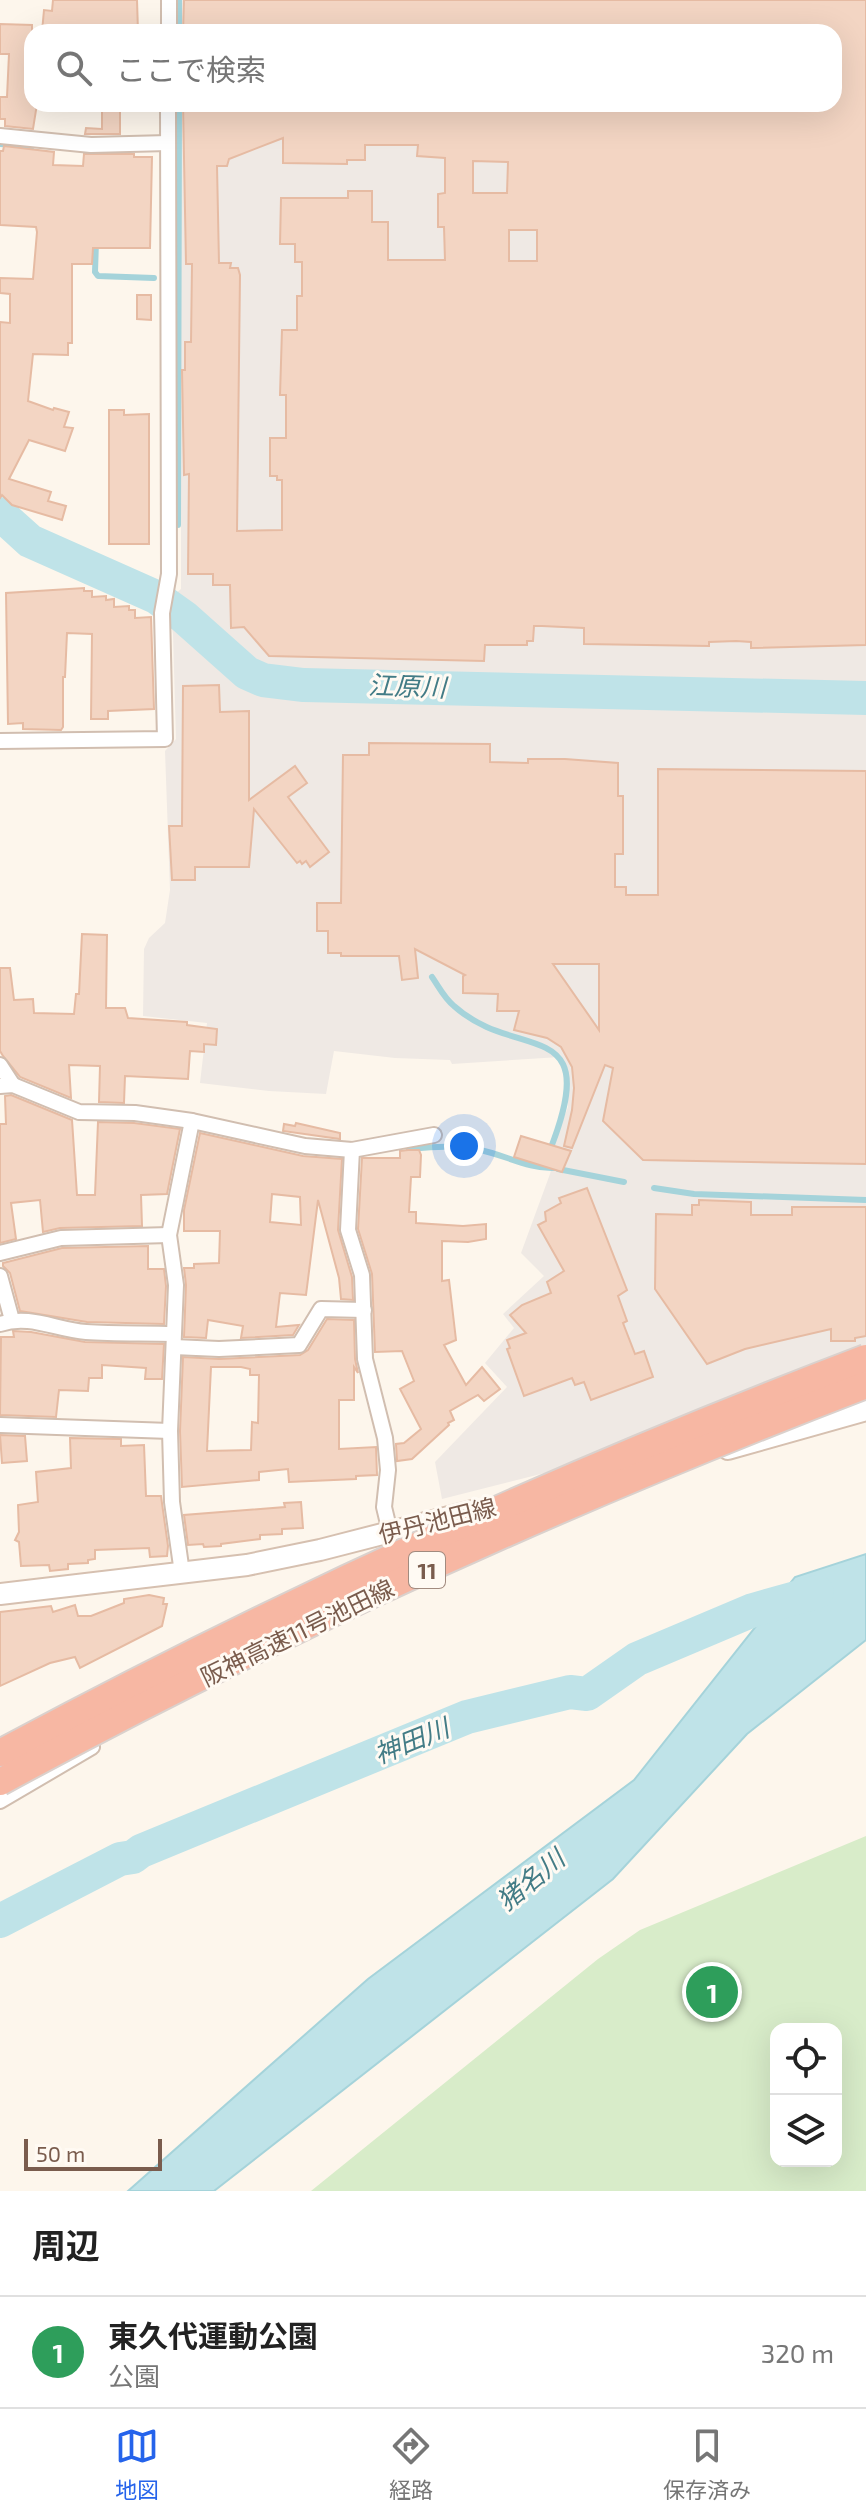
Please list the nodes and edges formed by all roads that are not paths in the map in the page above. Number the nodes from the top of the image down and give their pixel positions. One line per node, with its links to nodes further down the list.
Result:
1 (169, 0): 2 (street)
2 (169, 24)
3 (168, 112): 5 (street)
4 (0, 136): 5 (street)
5 (168, 143): 6 (street)
6 (0, 741)
7 (0, 1065): 8 (street)
8 (6, 1086): 9 (street)
9 (192, 1121): 11 (street); 12 (street)
10 (434, 1135): 11 (street)
11 (352, 1150): 15 (street)
12 (169, 1235): 13 (street); 17 (street)
13 (0, 1253)
14 (0, 1276): 16 (street)
15 (364, 1310): 17 (street); 24 (street)
16 (6, 1322): 17 (street)
17 (174, 1341): 22 (street)
18 (866, 1358): 28 (highway, 阪神高速11号池田線 / 11, bridge)
19 (866, 1385): 30 (highway, 阪神高速11号池田線 / 11, bridge)
20 (866, 1410): 23 (main road, 伊丹池田線)
21 (0, 1425): 22 (street)
22 (170, 1431): 25 (street)
23 (495, 1505): 24 (main road, 伊丹池田線); 27 (main road)
24 (390, 1532): 25 (main road, 伊丹池田線)
25 (182, 1573): 26 (main road, 伊丹池田線)
26 (0, 1594)
27 (356, 1611): 28 (main road); 31 (street)
28 (132, 1683): 29 (highway, 阪神高速11号池田線 / 11, bridge); 30 (main road)
29 (0, 1753)
30 (0, 1781)
31 (0, 1801)

